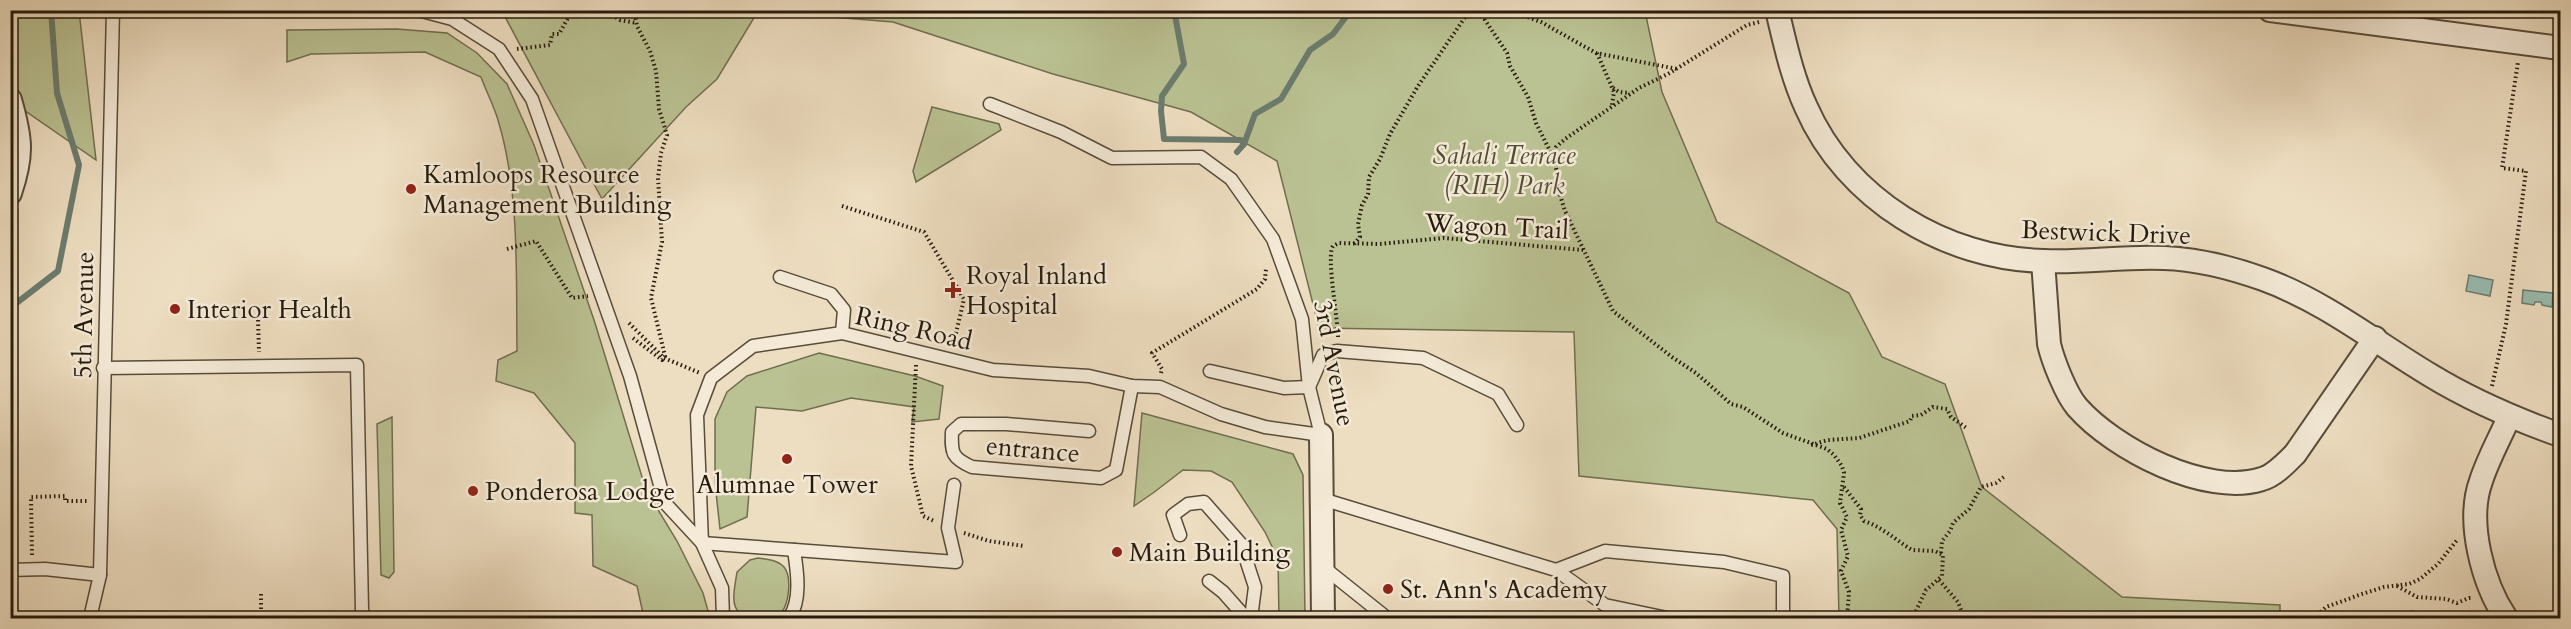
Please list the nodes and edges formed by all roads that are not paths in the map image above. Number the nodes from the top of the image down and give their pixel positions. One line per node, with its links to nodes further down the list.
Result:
1 (113, 10): 13 (lane, 5th Avenue)
2 (418, 10): 25 (lane)
3 (2270, 10): 5 (street)
4 (1771, 15): 9 (street, Bestwick Drive)
5 (2560, 48)
6 (10, 100): 8 (street)
7 (990, 104): 16 (lane, 3rd Avenue)
8 (10, 193)
9 (2043, 261): 12 (street, Bestwick Drive); 12 (street)
10 (780, 276): 11 (lane)
11 (842, 333): 15 (lane, Ring Road); 25 (lane, Ring Road)
12 (2375, 338): 17 (street, Bestwick Drive)
13 (103, 368): 30 (lane, 5th Avenue); 34 (lane)
14 (1210, 372): 16 (lane)
15 (1131, 386): 19 (lane, entrance); 20 (lane, Ring Road)
16 (1309, 387): 18 (lane); 20 (lane, 3rd Avenue)
17 (2509, 417): 21 (street, Bestwick Drive); 32 (street)
18 (1517, 424)
19 (1089, 431)
20 (1321, 435): 23 (street, 3rd Avenue)
21 (2560, 435)
22 (954, 485): 26 (lane)
23 (1322, 499): 27 (street, 3rd Avenue); 29 (lane)
24 (1180, 535): 38 (lane)
25 (702, 543): 26 (lane); 35 (lane, Ring Road)
26 (794, 550): 36 (lane)
27 (1322, 566): 39 (street, 3rd Avenue); 40 (lane)
28 (10, 570): 30 (lane)
29 (1556, 570): 41 (lane); 42 (lane)
30 (100, 575): 33 (lane, 5th Avenue)
31 (1209, 581): 37 (lane)
32 (2501, 612)
33 (90, 618)
34 (364, 618)
35 (723, 618)
36 (789, 618)
37 (1246, 618)
38 (1251, 618)
39 (1323, 618)
40 (1387, 618)
41 (1667, 618)
42 (1783, 618)

